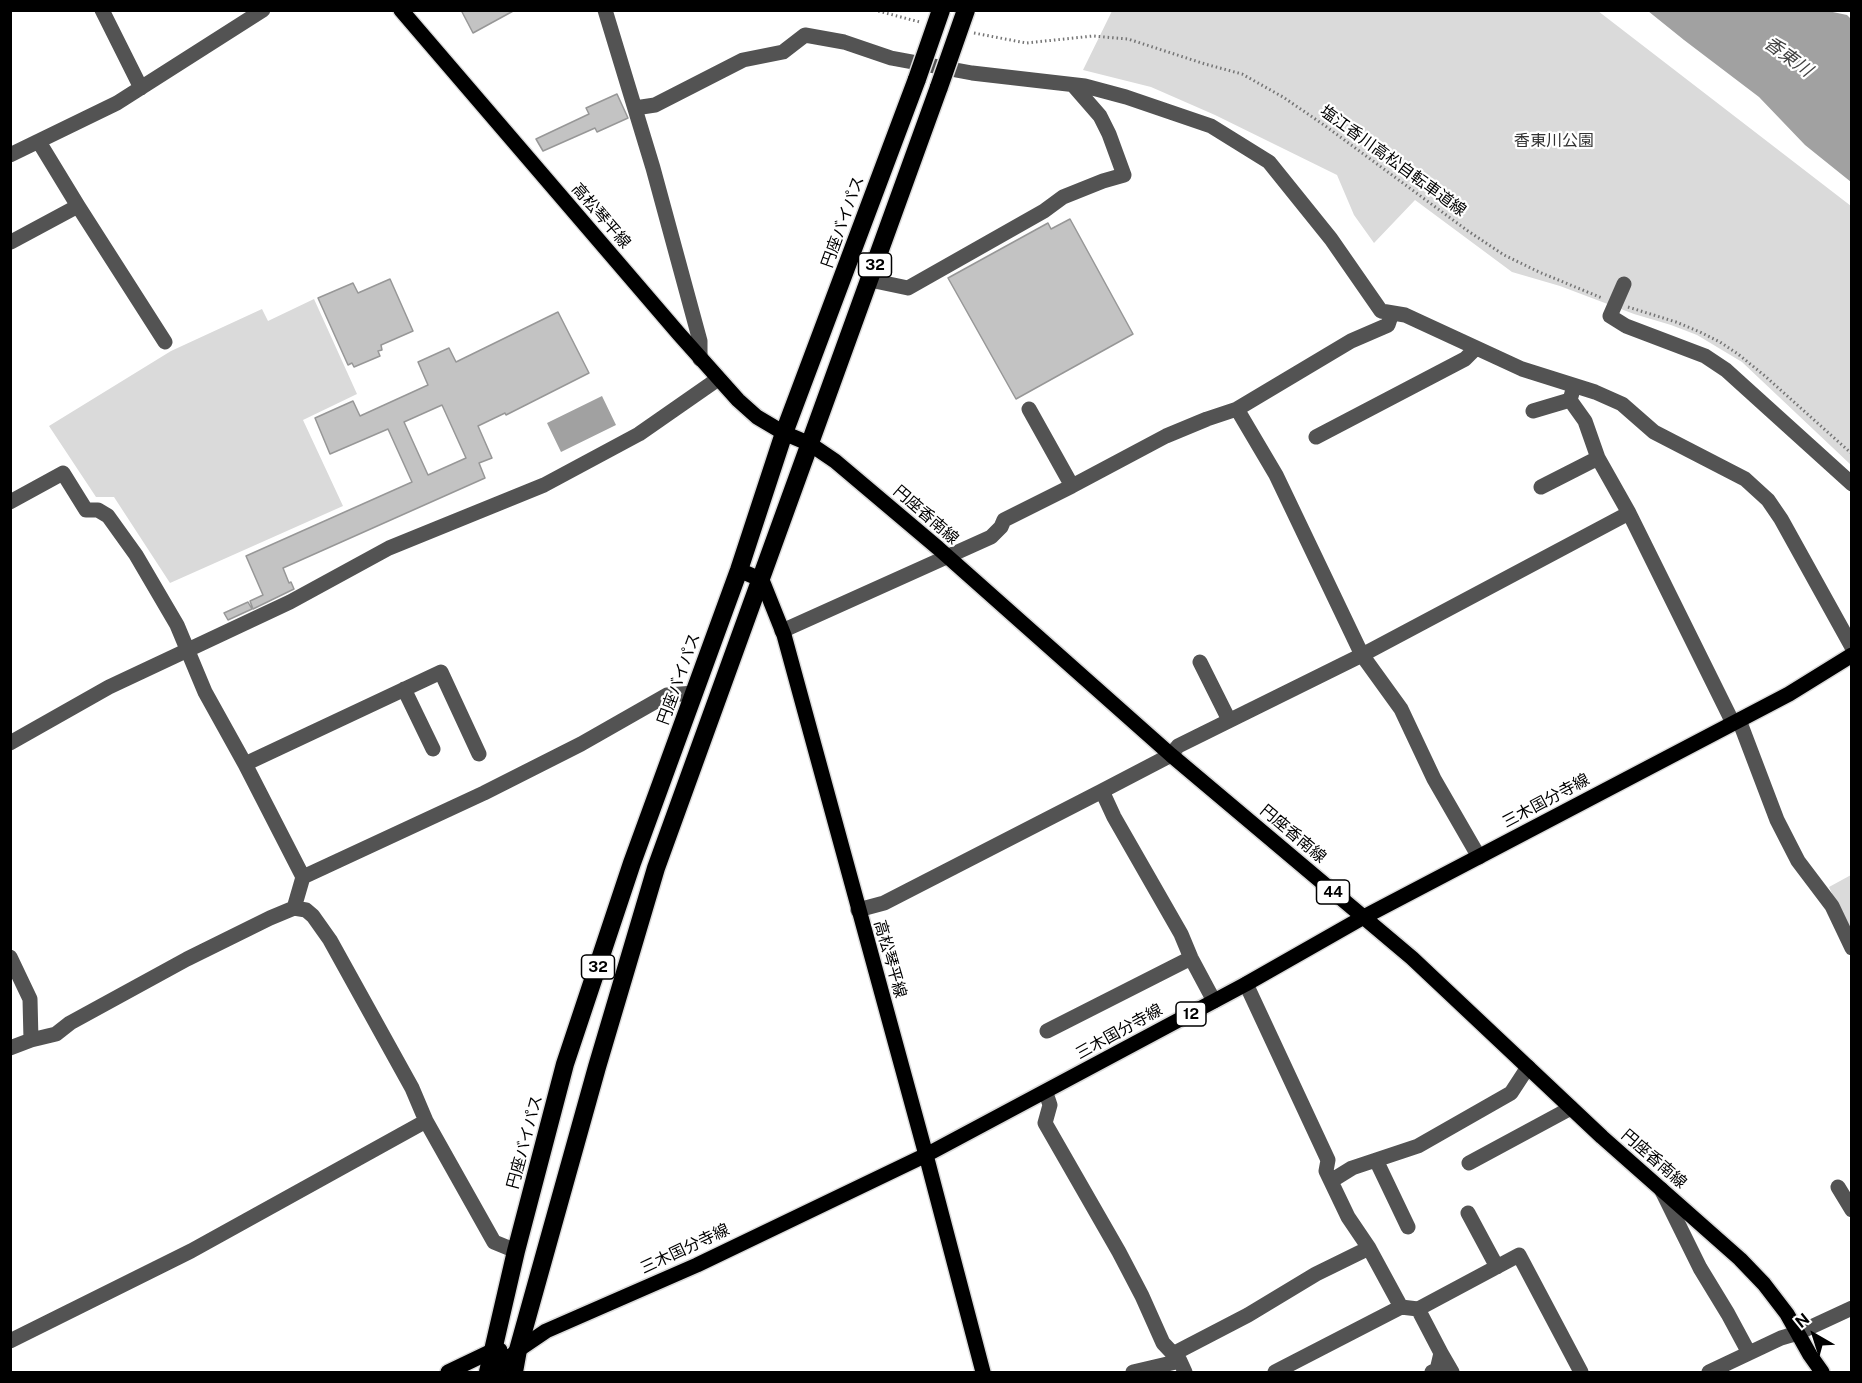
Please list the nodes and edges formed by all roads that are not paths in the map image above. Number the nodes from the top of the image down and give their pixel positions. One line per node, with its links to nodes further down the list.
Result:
1 (102, 10): 8 (street)
2 (263, 10): 8 (street)
3 (401, 10): 19 (main road, 高松琴平線)
4 (605, 10): 9 (street)
5 (966, 10): 14 (highway, 32, bridge)
6 (935, 17): 25 (highway, 円座バイパス / 32, bridge)
7 (1073, 85): 9 (street); 14 (street); 16 (street)
8 (141, 88): 10 (street)
9 (635, 108): 19 (street)
10 (39, 142): 11 (street); 12 (street)
11 (10, 155)
12 (78, 206): 13 (street); 17 (street)
13 (10, 242)
14 (870, 280): 27 (highway, 32)
15 (1623, 284): 29 (street)
16 (1392, 313): 18 (street); 23 (street)
17 (165, 342)
18 (1476, 348): 21 (street); 26 (street)
19 (700, 359): 20 (main road, 高松琴平線)
20 (718, 379): 25 (main road, 高松琴平線); 39 (street)
21 (1572, 393): 24 (street); 28 (street); 38 (street)
22 (1029, 409): 30 (street)
23 (1237, 409): 30 (street); 40 (street)
24 (1533, 411)
25 (784, 433): 27 (main road, 円座香南線 / 44); 35 (highway, 円座バイパス / 32)
26 (1316, 437)
27 (810, 444): 34 (main road, 円座香南線 / 44); 36 (highway, 32)
28 (1598, 458): 31 (street); 33 (street)
29 (1851, 484)
30 (1072, 486): 34 (street)
31 (1541, 487)
32 (10, 502): 39 (street)
33 (1629, 513): 40 (street); 46 (street)
34 (946, 556): 37 (street); 50 (main road, 円座香南線 / 44)
35 (739, 570): 36 (main road); 44 (highway, 円座バイパス / 32)
36 (762, 580): 37 (main road, 高松琴平線); 88 (highway, 32)
37 (783, 631): 56 (main road, 高松琴平線)
38 (1851, 647)
39 (188, 649): 47 (street); 51 (street)
40 (1362, 654): 45 (street); 53 (street)
41 (1851, 655): 46 (main road, 三木国分寺線 / 12)
42 (1200, 662): 45 (street)
43 (404, 689): 48 (street); 49 (street); 51 (street)
44 (695, 693): 54 (street); 80 (highway, 円座バイパス / 32)
45 (1229, 720): 50 (street)
46 (1736, 722): 53 (main road, 三木国分寺線 / 12); 58 (street)
47 (10, 743)
48 (434, 749)
49 (479, 754)
50 (1171, 755): 52 (street); 57 (main road, 円座香南線 / 44)
51 (245, 764): 54 (street)
52 (1102, 790): 56 (street); 60 (street)
53 (1479, 857): 57 (main road, 三木国分寺線 / 12)
54 (303, 877): 55 (street)
55 (294, 908): 64 (street); 69 (street)
56 (858, 910): 70 (main road, 高松琴平線)
57 (1362, 918): 61 (main road, 三木国分寺線 / 12); 66 (main road, 円座香南線 / 44)
58 (1851, 948)
59 (10, 957): 64 (street)
60 (1191, 958): 62 (street); 63 (street)
61 (1246, 984): 62 (main road, 三木国分寺線 / 12); 73 (street)
62 (1214, 1001): 67 (main road, 三木国分寺線 / 12)
63 (1047, 1031)
64 (31, 1040): 65 (street)
65 (10, 1048)
66 (1528, 1067): 68 (main road, 円座香南線 / 44); 71 (street)
67 (1046, 1092): 70 (main road, 三木国分寺線 / 12); 91 (street)
68 (1571, 1108): 72 (street); 75 (main road, 円座香南線 / 44)
69 (426, 1121): 80 (street); 86 (street)
70 (926, 1155): 88 (main road, 三木国分寺線 / 12); 96 (main road, 高松琴平線)
71 (1376, 1160): 73 (street); 78 (street)
72 (1469, 1163)
73 (1331, 1181): 79 (street)
74 (1838, 1187): 76 (street)
75 (1660, 1188): 85 (main road, 円座香南線 / 44); 90 (street)
76 (1851, 1210)
77 (1468, 1213): 81 (street)
78 (1408, 1227)
79 (1369, 1248): 82 (street); 91 (street)
80 (516, 1251): 87 (highway, 円座バイパス / 32)
81 (1497, 1267): 84 (street); 101 (street)
82 (1401, 1307): 84 (street); 98 (street)
83 (1851, 1308): 85 (street)
84 (1418, 1309): 89 (street)
85 (1798, 1333): 90 (street); 103 (main road, 円座香南線 / 44)
86 (10, 1341)
87 (494, 1350): 88 (main road); 93 (main road); 94 (highway, 円座バイパス / 32)
88 (518, 1350): 94 (main road, 三木国分寺線 / 12); 95 (highway, 32)
89 (1441, 1353): 99 (street); 100 (street)
90 (1749, 1353): 92 (street)
91 (1179, 1363): 97 (street)
92 (1728, 1368): 102 (street)
93 (448, 1372)
94 (490, 1372)
95 (514, 1372)
96 (983, 1372)
97 (1133, 1372)
98 (1275, 1372)
99 (1432, 1372)
100 (1452, 1372)
101 (1581, 1372)
102 (1709, 1372)
103 (1822, 1372)

